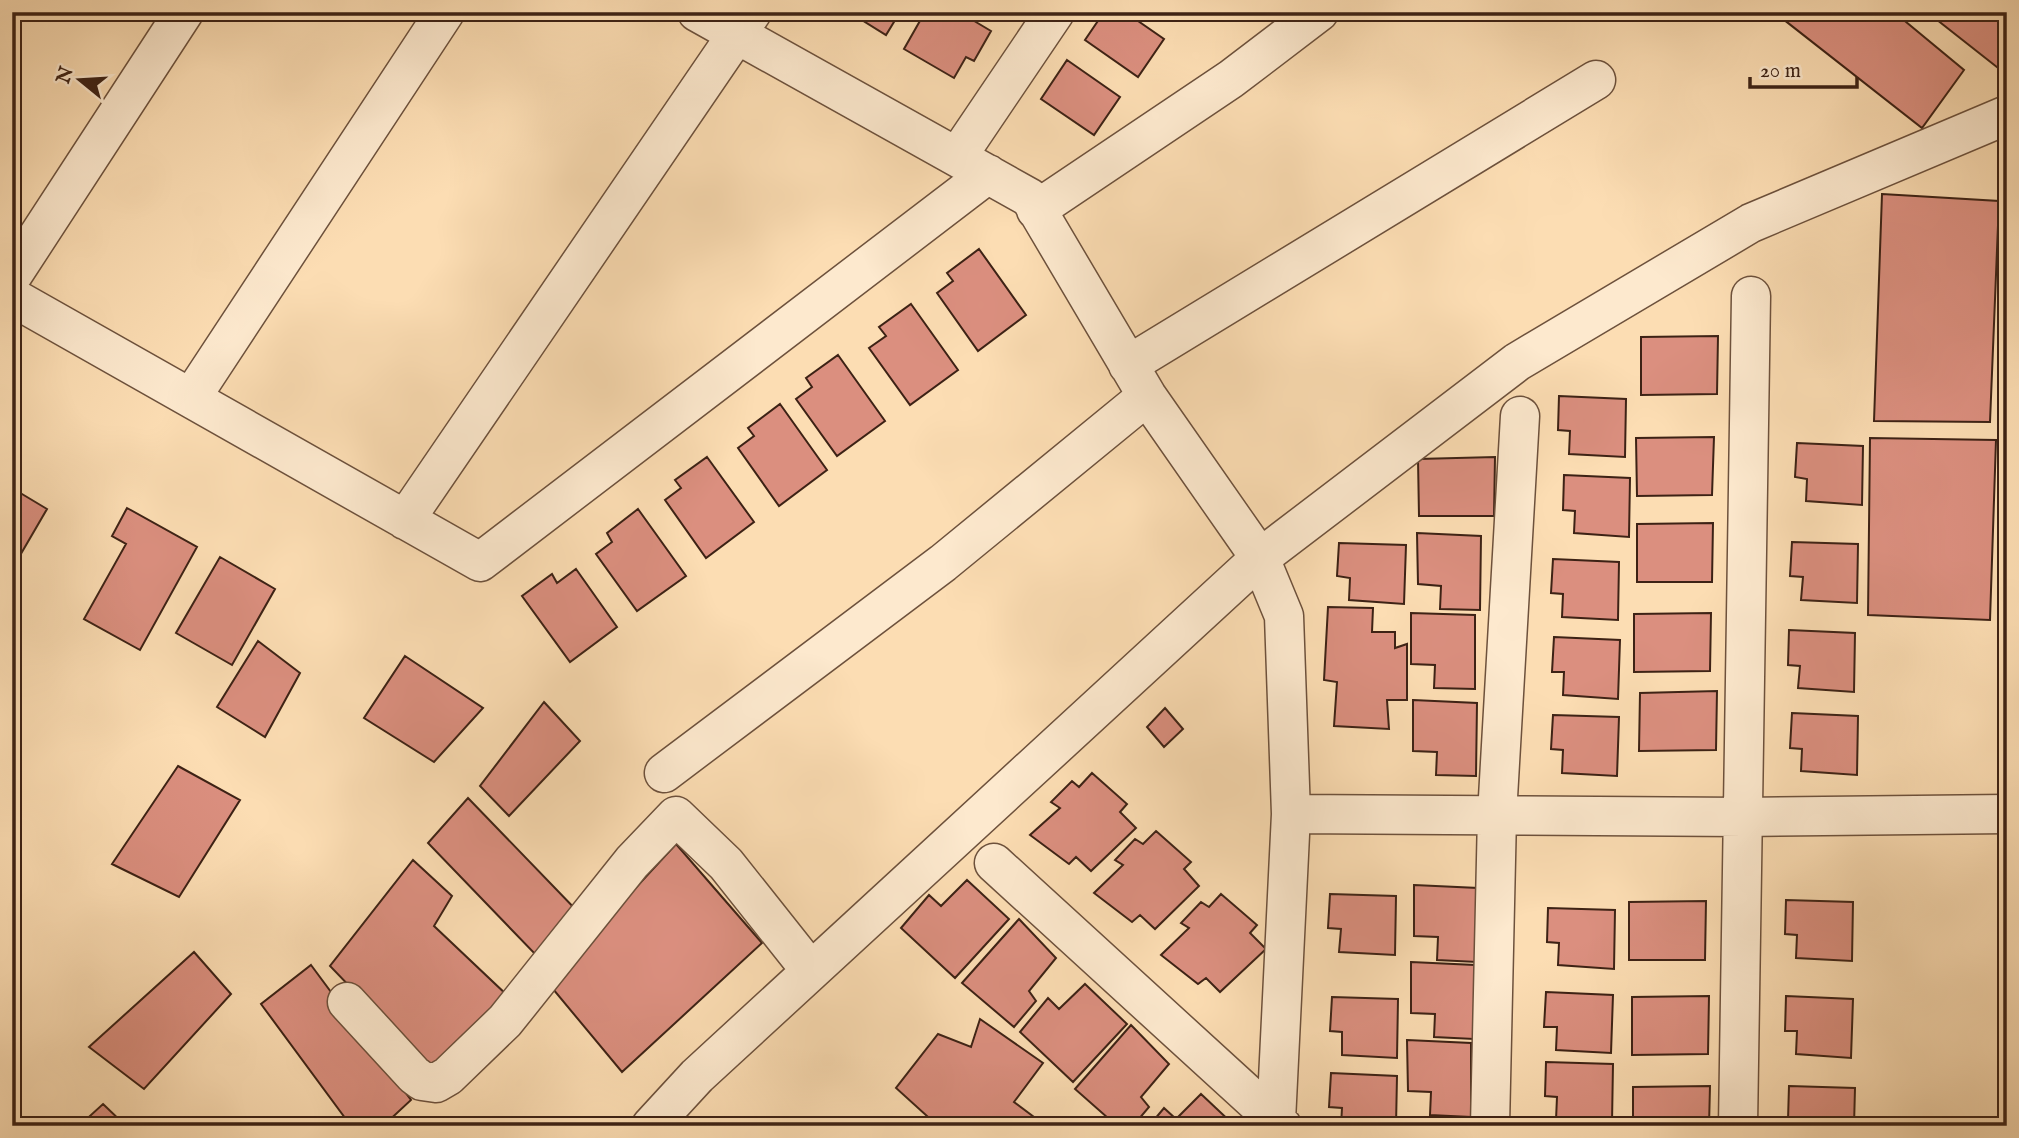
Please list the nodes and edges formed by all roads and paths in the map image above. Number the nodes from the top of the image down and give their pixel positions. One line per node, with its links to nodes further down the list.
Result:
1 (184, 12): 11 (street)
2 (445, 12): 15 (street)
3 (696, 12): 6 (street)
4 (1055, 12): 9 (street)
5 (1319, 12): 10 (street)
6 (745, 24): 9 (street); 17 (street)
7 (1596, 80): 14 (street)
8 (2007, 115): 18 (street)
9 (973, 165): 10 (street); 17 (street)
10 (1037, 209): 14 (street)
11 (12, 276)
12 (12, 296): 15 (street)
13 (1751, 296): 23 (street)
14 (1138, 381): 18 (street); 19 (street)
15 (191, 398): 17 (street)
16 (1520, 416): 22 (street)
17 (405, 520)
18 (1260, 558): 20 (street); 25 (street)
19 (664, 773)
20 (1291, 814): 22 (street); 28 (street)
21 (2007, 814): 23 (street)
22 (1497, 815): 23 (street); 29 (street)
23 (1743, 817): 30 (street)
24 (994, 863): 28 (street)
25 (811, 971): 26 (street); 27 (street)
26 (347, 1002)
27 (669, 1120)
28 (1279, 1124)
29 (1490, 1126)
30 (1738, 1126)

